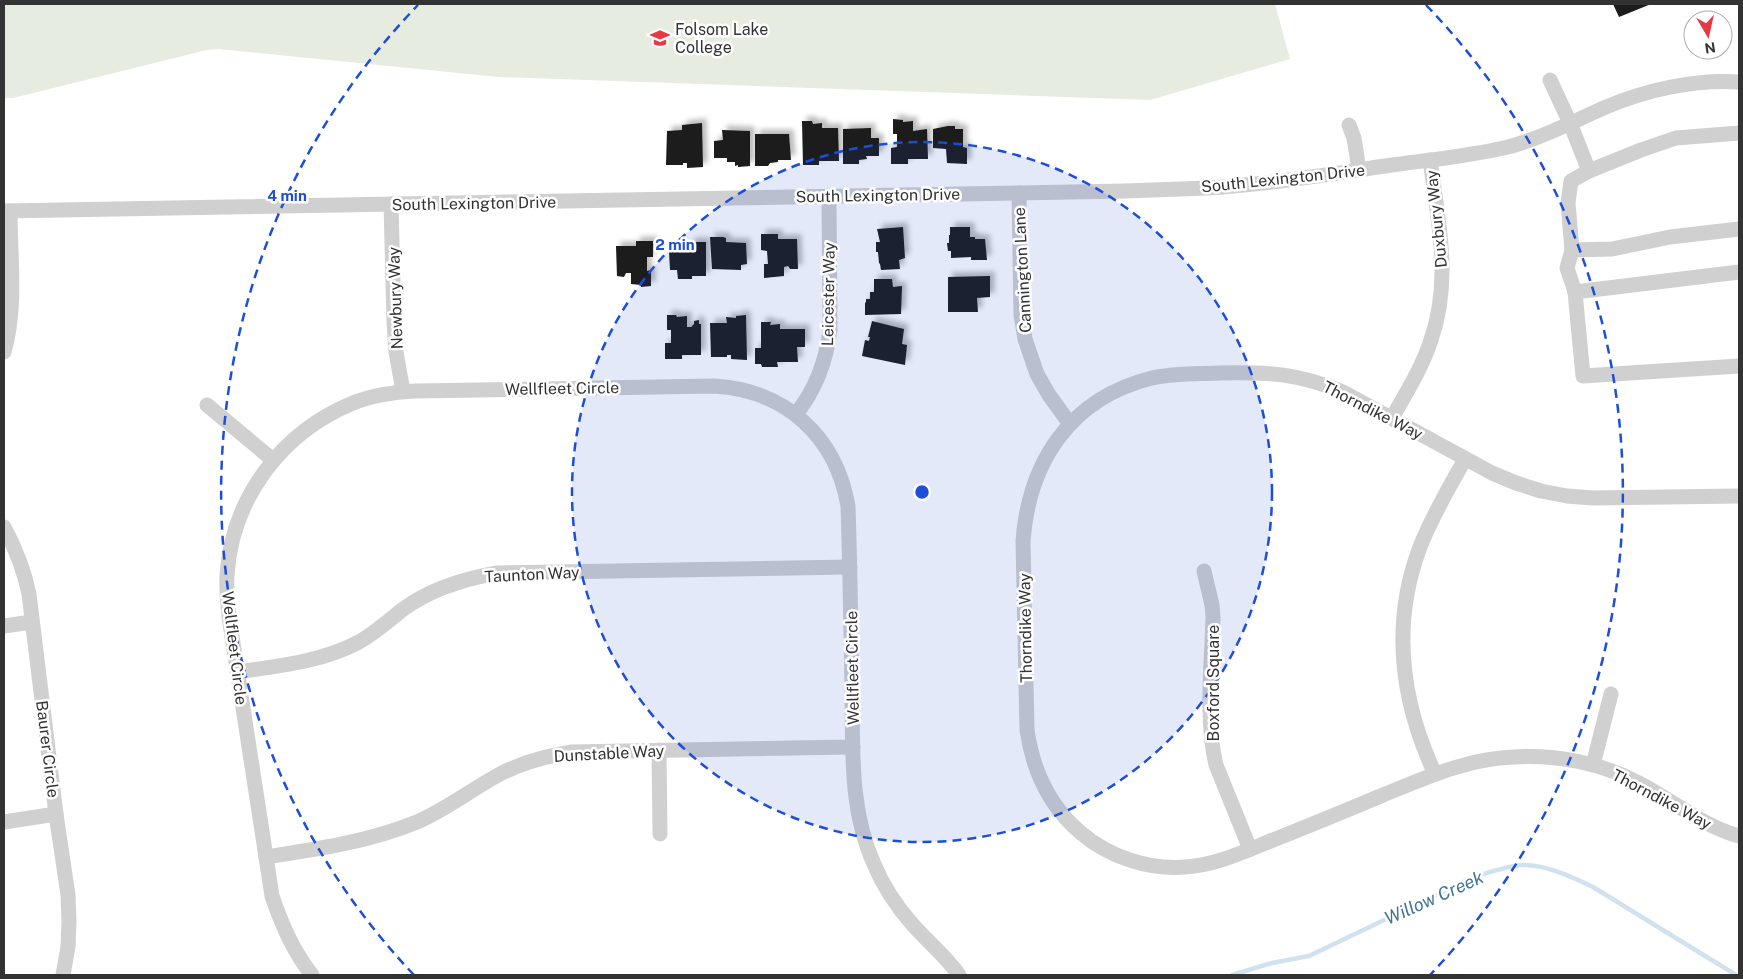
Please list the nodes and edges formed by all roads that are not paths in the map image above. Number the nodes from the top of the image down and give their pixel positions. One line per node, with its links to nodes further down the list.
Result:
1 (1550, 80): 3 (street)
2 (1739, 82): 3 (street, South Lexington Drive)
3 (1570, 123): 6 (street, South Lexington Drive); 8 (street)
4 (1348, 125): 7 (street)
5 (1739, 133): 8 (street)
6 (1430, 160): 7 (street, South Lexington Drive); 22 (street, Duxbury Way)
7 (1359, 170): 9 (street, South Lexington Drive)
8 (1589, 171): 14 (street)
9 (1019, 193): 10 (street, South Lexington Drive); 23 (street, Cannington Lane)
10 (829, 196): 11 (street, South Lexington Drive); 21 (street, Leicester Way)
11 (392, 204): 12 (street, South Lexington Drive); 19 (street, Newbury Way)
12 (7, 211): 17 (street)
13 (1739, 229): 14 (street)
14 (1572, 250): 16 (street)
15 (1739, 272): 16 (street)
16 (1575, 292): 18 (street)
17 (4, 352)
18 (1739, 366)
19 (403, 391): 21 (street, Wellfleet Circle); 25 (street, Wellfleet Circle)
20 (207, 404): 25 (street)
21 (796, 414): 28 (street, Wellfleet Circle)
22 (1392, 418): 23 (street, Thorndike Way); 24 (street, Thorndike Way)
23 (1070, 424): 42 (street, Thorndike Way)
24 (1465, 458): 26 (street, Thorndike Way); 37 (street)
25 (273, 460): 32 (street, Wellfleet Circle)
26 (1739, 496)
27 (4, 527): 30 (street, Baurer Circle)
28 (850, 566): 32 (street, Taunton Way); 34 (street, Wellfleet Circle)
29 (1204, 571): 42 (street, Boxford Square)
30 (32, 622): 31 (street); 38 (street, Baurer Circle)
31 (4, 626)
32 (237, 672): 43 (street, Wellfleet Circle)
33 (1611, 694): 36 (street)
34 (853, 747): 35 (street, Dunstable Way); 46 (street, Wellfleet Circle)
35 (659, 750): 40 (street); 43 (street, Dunstable Way)
36 (1593, 765): 37 (street, Thorndike Way); 41 (street, Thorndike Way)
37 (1435, 774): 42 (street, Thorndike Way)
38 (56, 814): 39 (street); 44 (street, Baurer Circle)
39 (4, 822)
40 (660, 834)
41 (1739, 836)
42 (1250, 849)
43 (266, 857): 45 (street, Wellfleet Circle)
44 (62, 975)
45 (312, 975)
46 (958, 975)

